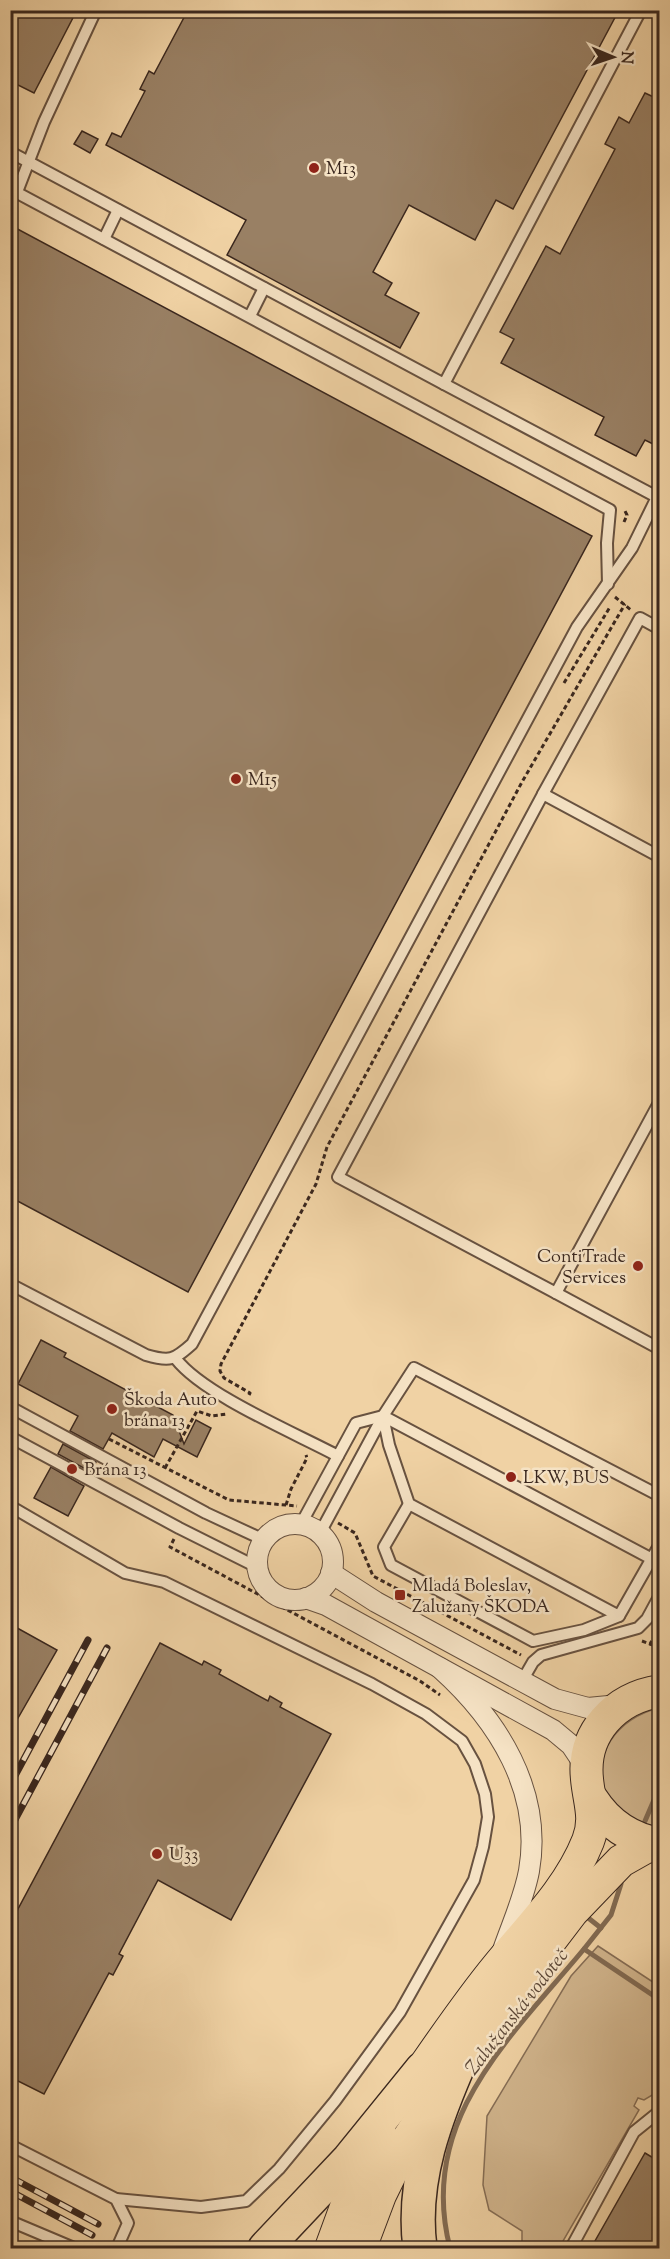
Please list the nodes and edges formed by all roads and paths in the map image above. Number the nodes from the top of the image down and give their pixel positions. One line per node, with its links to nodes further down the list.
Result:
1 (96, 10): 4 (lane)
2 (641, 10): 10 (lane)
3 (10, 152): 4 (lane)
4 (30, 162): 5 (lane); 6 (lane)
5 (14, 190): 7 (lane)
6 (118, 210): 7 (lane); 8 (lane)
7 (104, 239): 9 (lane)
8 (264, 288): 9 (lane); 10 (lane)
9 (250, 316): 14 (lane)
10 (444, 384): 11 (lane)
11 (658, 494): 13 (lane)
12 (623, 504): 13 (path)
13 (632, 548): 14 (lane)
14 (608, 584): 18 (lane)
15 (615, 597): 18 (path)
16 (625, 604): 26 (path)
17 (660, 629): 19 (lane)
18 (547, 684): 25 (lane)
19 (543, 794): 20 (lane); 23 (lane)
20 (660, 857)
21 (660, 1101): 23 (lane)
22 (10, 1284): 25 (lane)
23 (556, 1293): 24 (lane)
24 (660, 1349)
25 (176, 1359): 26 (lane)
26 (244, 1406): 32 (lane); 34 (path)
27 (10, 1407): 41 (lane)
28 (383, 1416): 32 (lane); 35 (lane); 36 (lane); 40 (lane); 43 (lane)
29 (10, 1437): 44 (lane)
30 (109, 1439): 33 (path)
31 (304, 1450): 37 (path)
32 (338, 1456): 39 (lane)
33 (157, 1464)
34 (165, 1468)
35 (660, 1496)
36 (409, 1504): 48 (lane); 48 (lane)
37 (286, 1505)
38 (10, 1506): 62 (lane)
39 (301, 1524): 40 (street); 41 (street)
40 (320, 1533): 45 (street)
41 (264, 1540): 44 (street)
42 (660, 1544): 43 (lane)
43 (652, 1559): 48 (lane)
44 (258, 1567): 47 (street)
45 (331, 1573): 47 (street); 52 (street)
46 (660, 1595): 52 (lane)
47 (306, 1598): 51 (street)
48 (619, 1616)
49 (650, 1644): 50 (path)
50 (660, 1648)
51 (440, 1668): 55 (street); 57 (street)
52 (522, 1682): 54 (street)
53 (659, 1690): 54 (main road)
54 (620, 1705): 55 (main road)
55 (589, 1784): 56 (main road); 57 (main road)
56 (658, 1844): 58 (main road)
57 (497, 1966): 59 (main road)
58 (463, 2055): 68 (main road); 69 (highway)
59 (422, 2069): 66 (highway); 67 (main road)
60 (660, 2111): 70 (lane)
61 (10, 2145): 62 (lane)
62 (116, 2199): 65 (lane)
63 (10, 2221): 64 (lane)
64 (74, 2248)
65 (117, 2248)
66 (265, 2248)
67 (331, 2248)
68 (360, 2248)
69 (420, 2248)
70 (571, 2248)

